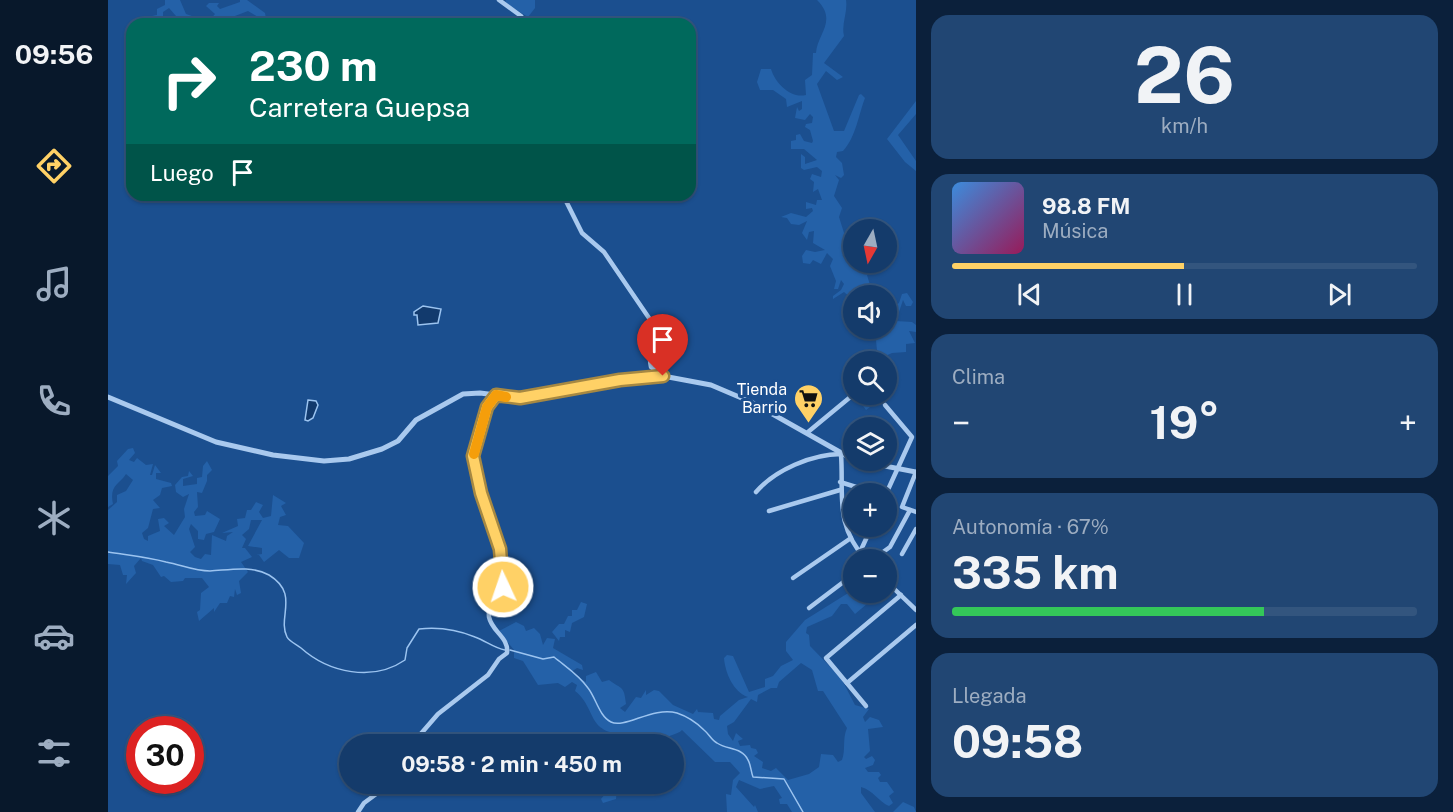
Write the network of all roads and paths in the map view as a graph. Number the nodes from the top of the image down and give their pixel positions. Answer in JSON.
{"nodes":[{"id":1,"x":499,"y":0,"type":"edge"},
{"id":2,"x":522,"y":18,"type":"edge"},
{"id":3,"x":566,"y":201,"type":"edge"},
{"id":4,"x":663,"y":376,"type":"junction"},
{"id":5,"x":496,"y":395,"type":"junction"},
{"id":6,"x":108,"y":397,"type":"edge"},
{"id":7,"x":843,"y":403,"type":"edge"},
{"id":8,"x":885,"y":405,"type":"dead end"},
{"id":9,"x":808,"y":432,"type":"junction"},
{"id":10,"x":841,"y":454,"type":"junction"},
{"id":11,"x":898,"y":469,"type":"junction"},
{"id":12,"x":916,"y":472,"type":"edge"},
{"id":13,"x":840,"y":482,"type":"junction"},
{"id":14,"x":843,"y":483,"type":"edge"},
{"id":15,"x":891,"y":483,"type":"edge"},
{"id":16,"x":840,"y":490,"type":"junction"},
{"id":17,"x":756,"y":492,"type":"dead end"},
{"id":18,"x":768,"y":511,"type":"dead end"},
{"id":19,"x":913,"y":511,"type":"edge"},
{"id":20,"x":916,"y":529,"type":"edge"},
{"id":21,"x":850,"y":538,"type":"junction"},
{"id":22,"x":858,"y":549,"type":"edge"},
{"id":23,"x":887,"y":549,"type":"edge"},
{"id":24,"x":902,"y":554,"type":"dead end"},
{"id":25,"x":793,"y":578,"type":"dead end"},
{"id":26,"x":843,"y":582,"type":"edge"},
{"id":27,"x":897,"y":592,"type":"edge"},
{"id":28,"x":900,"y":595,"type":"junction"},
{"id":29,"x":809,"y":608,"type":"dead end"},
{"id":30,"x":916,"y":610,"type":"edge"},
{"id":31,"x":916,"y":625,"type":"edge"},
{"id":32,"x":847,"y":683,"type":"junction"},
{"id":33,"x":866,"y":706,"type":"dead end"},
{"id":34,"x":421,"y":734,"type":"edge"},
{"id":35,"x":376,"y":794,"type":"edge"},
{"id":36,"x":358,"y":812,"type":"edge"}],
"edges":[{"from":1,"to":2,"type":"street"},
{"from":3,"to":4,"type":"street"},
{"from":4,"to":5,"type":"street"},
{"from":4,"to":9,"type":"street"},
{"from":5,"to":6,"type":"street"},
{"from":5,"to":34,"type":"street"},
{"from":7,"to":9,"type":"street"},
{"from":8,"to":11,"type":"street"},
{"from":9,"to":10,"type":"street"},
{"from":10,"to":13,"type":"street"},
{"from":10,"to":17,"type":"street"},
{"from":11,"to":12,"type":"street"},
{"from":11,"to":15,"type":"street"},
{"from":12,"to":19,"type":"street"},
{"from":13,"to":14,"type":"street"},
{"from":13,"to":16,"type":"street"},
{"from":16,"to":18,"type":"street"},
{"from":16,"to":21,"type":"street"},
{"from":19,"to":23,"type":"street"},
{"from":20,"to":24,"type":"street"},
{"from":21,"to":22,"type":"street"},
{"from":21,"to":25,"type":"street"},
{"from":26,"to":29,"type":"street"},
{"from":27,"to":28,"type":"street"},
{"from":28,"to":30,"type":"street"},
{"from":28,"to":32,"type":"street"},
{"from":31,"to":32,"type":"street"},
{"from":32,"to":33,"type":"street"},
{"from":35,"to":36,"type":"street"}]}
